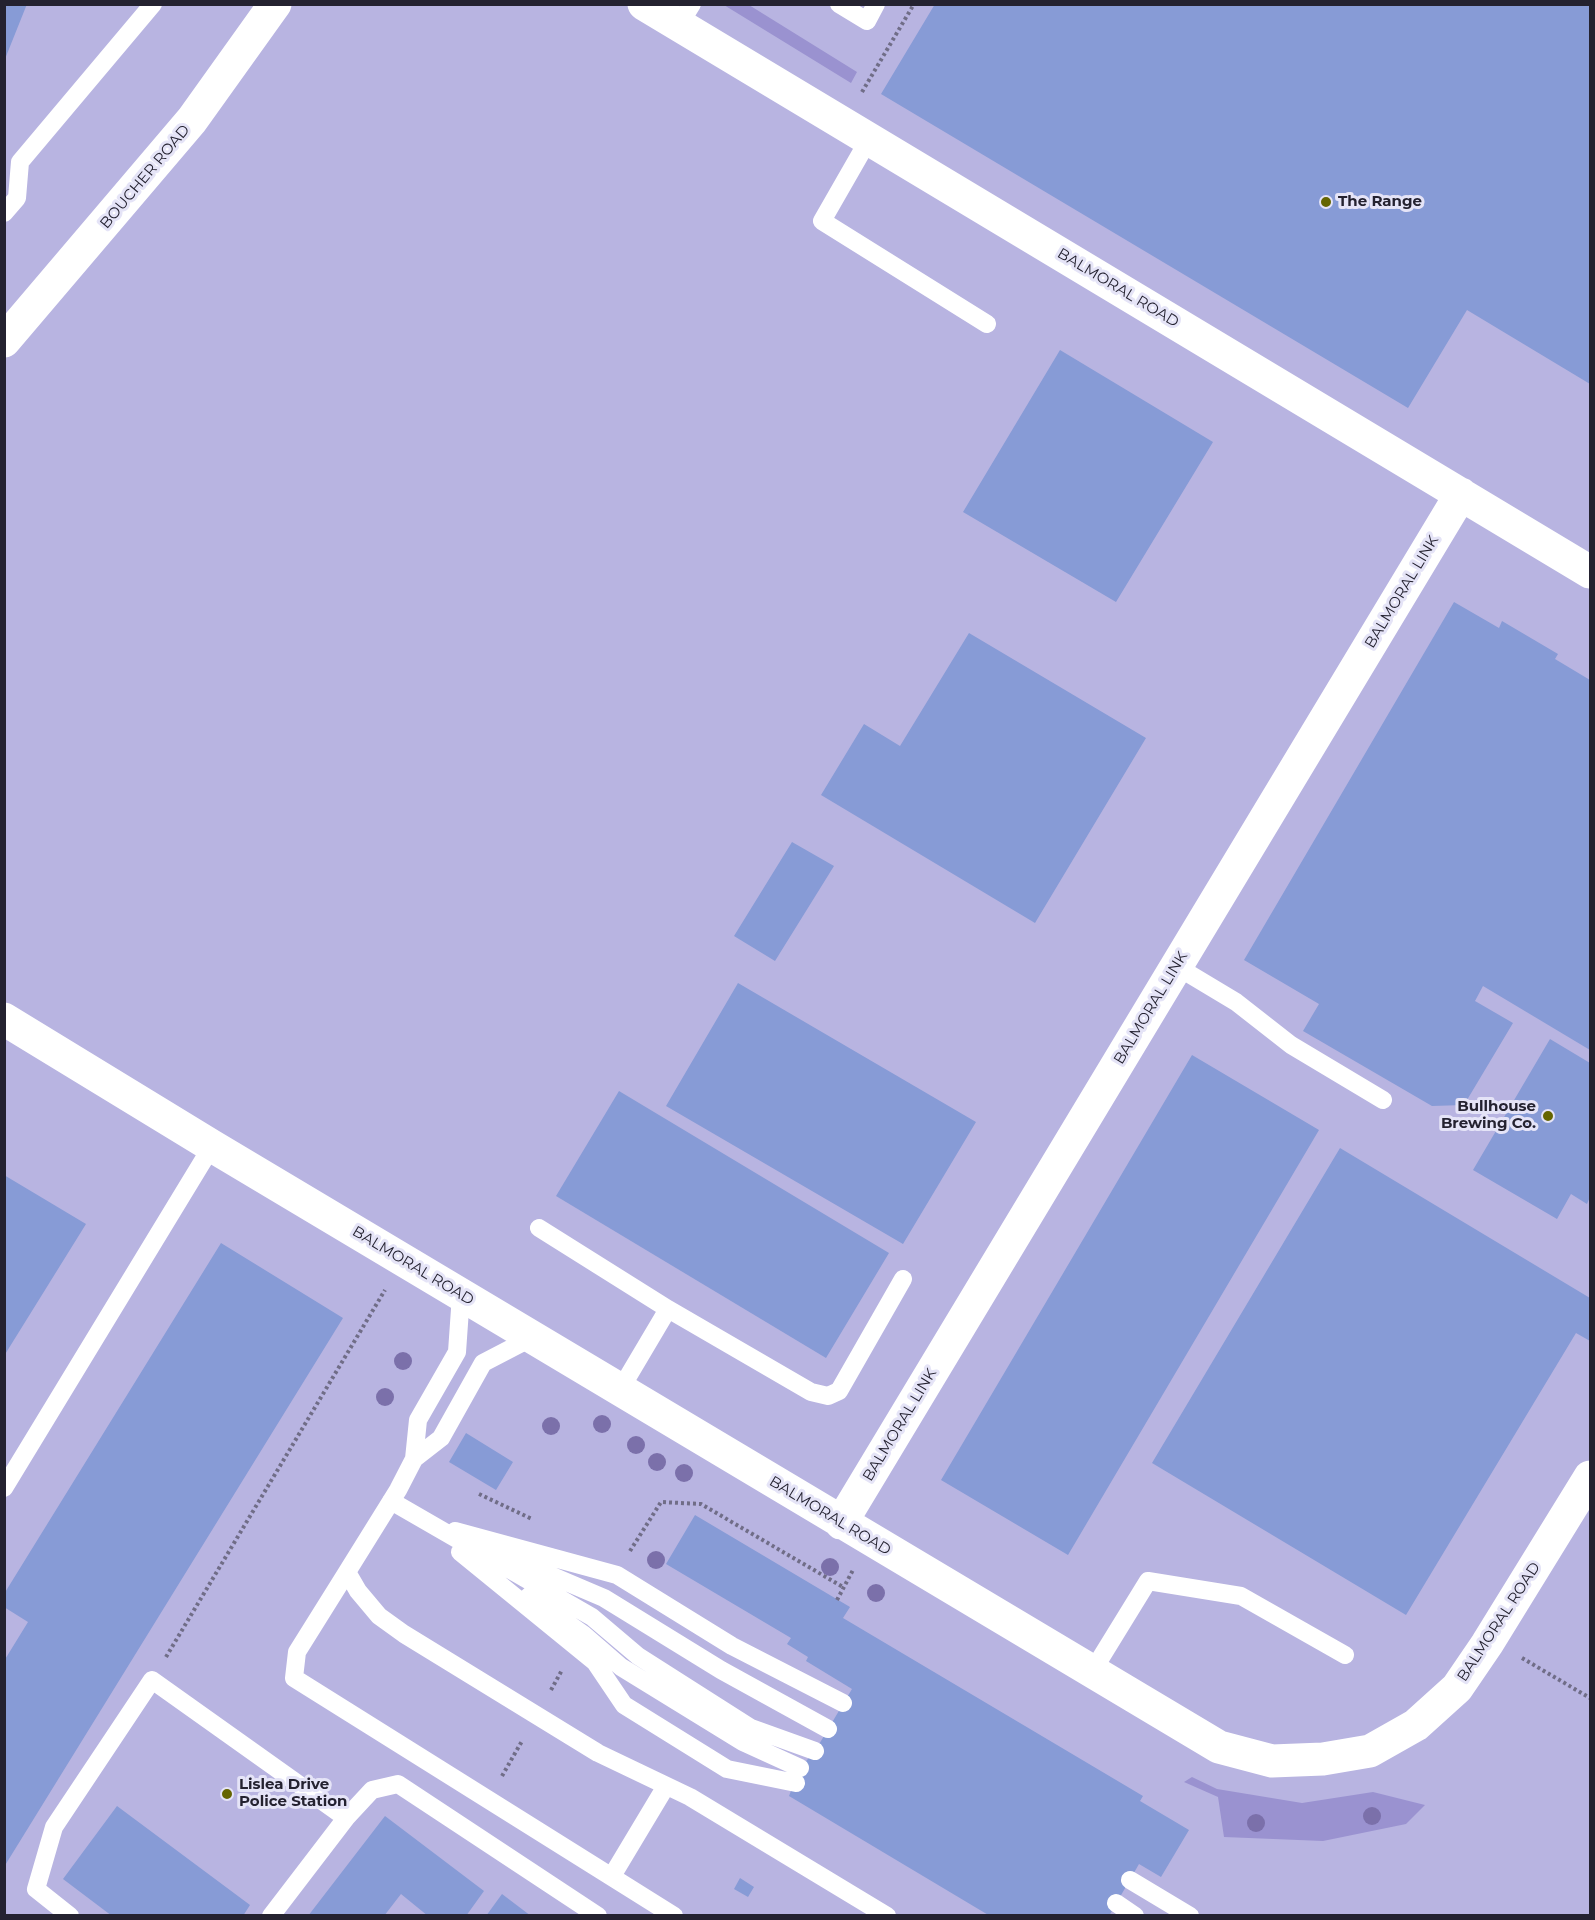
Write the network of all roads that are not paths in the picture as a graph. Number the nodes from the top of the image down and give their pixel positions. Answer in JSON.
{"nodes":[{"id":1,"x":153,"y":4,"type":"edge"},
{"id":2,"x":275,"y":4,"type":"edge"},
{"id":3,"x":839,"y":4,"type":"edge"},
{"id":4,"x":876,"y":4,"type":"edge"},
{"id":5,"x":649,"y":6,"type":"edge"},
{"id":6,"x":685,"y":15,"type":"edge"},
{"id":7,"x":856,"y":131,"type":"junction"},
{"id":8,"x":4,"y":213,"type":"edge"},
{"id":9,"x":987,"y":324,"type":"dead end"},
{"id":10,"x":4,"y":341,"type":"edge"},
{"id":11,"x":1461,"y":494,"type":"junction"},
{"id":12,"x":1590,"y":572,"type":"edge"},
{"id":13,"x":1176,"y":966,"type":"junction"},
{"id":14,"x":4,"y":1018,"type":"edge"},
{"id":15,"x":1383,"y":1100,"type":"dead end"},
{"id":16,"x":213,"y":1146,"type":"junction"},
{"id":17,"x":539,"y":1228,"type":"dead end"},
{"id":18,"x":903,"y":1279,"type":"dead end"},
{"id":19,"x":461,"y":1295,"type":"junction"},
{"id":20,"x":668,"y":1309,"type":"junction"},
{"id":21,"x":533,"y":1337,"type":"junction"},
{"id":22,"x":620,"y":1390,"type":"junction"},
{"id":23,"x":414,"y":1460,"type":"junction"},
{"id":24,"x":1590,"y":1477,"type":"edge"},
{"id":25,"x":4,"y":1488,"type":"edge"},
{"id":26,"x":391,"y":1501,"type":"junction"},
{"id":27,"x":427,"y":1523,"type":"junction"},
{"id":28,"x":841,"y":1523,"type":"junction"},
{"id":29,"x":347,"y":1572,"type":"junction"},
{"id":30,"x":1345,"y":1655,"type":"dead end"},
{"id":31,"x":1092,"y":1672,"type":"junction"},
{"id":32,"x":843,"y":1703,"type":"dead end"},
{"id":33,"x":828,"y":1729,"type":"dead end"},
{"id":34,"x":815,"y":1751,"type":"dead end"},
{"id":35,"x":666,"y":1786,"type":"junction"},
{"id":36,"x":346,"y":1818,"type":"junction"},
{"id":37,"x":612,"y":1876,"type":"junction"},
{"id":38,"x":1130,"y":1880,"type":"dead end"},
{"id":39,"x":1116,"y":1903,"type":"dead end"},
{"id":40,"x":70,"y":1916,"type":"edge"},
{"id":41,"x":271,"y":1916,"type":"edge"},
{"id":42,"x":598,"y":1916,"type":"edge"},
{"id":43,"x":674,"y":1916,"type":"edge"},
{"id":44,"x":887,"y":1916,"type":"edge"},
{"id":45,"x":1135,"y":1916,"type":"edge"},
{"id":46,"x":1190,"y":1916,"type":"edge"}],
"edges":[{"from":1,"to":8,"type":"lane"},
{"from":2,"to":10,"type":"street","name":"BOUCHER ROAD"},
{"from":3,"to":4,"type":"lane"},
{"from":5,"to":6,"type":"street","name":"BALMORAL ROAD"},
{"from":6,"to":7,"type":"street","name":"BALMORAL ROAD"},
{"from":7,"to":9,"type":"lane"},
{"from":7,"to":11,"type":"street","name":"BALMORAL ROAD"},
{"from":11,"to":12,"type":"street","name":"BALMORAL ROAD"},
{"from":11,"to":13,"type":"street","name":"BALMORAL LINK"},
{"from":13,"to":15,"type":"lane"},
{"from":13,"to":28,"type":"street","name":"BALMORAL LINK"},
{"from":14,"to":16,"type":"street","name":"BALMORAL ROAD"},
{"from":16,"to":19,"type":"street","name":"BALMORAL ROAD"},
{"from":16,"to":25,"type":"lane"},
{"from":17,"to":20,"type":"lane"},
{"from":18,"to":20,"type":"lane"},
{"from":19,"to":21,"type":"street","name":"BALMORAL ROAD"},
{"from":19,"to":23,"type":"lane"},
{"from":20,"to":22,"type":"lane"},
{"from":21,"to":22,"type":"street","name":"BALMORAL ROAD"},
{"from":21,"to":23,"type":"lane"},
{"from":22,"to":28,"type":"street","name":"BALMORAL ROAD"},
{"from":23,"to":26,"type":"lane"},
{"from":24,"to":31,"type":"street","name":"BALMORAL ROAD"},
{"from":26,"to":27,"type":"lane"},
{"from":26,"to":29,"type":"lane"},
{"from":27,"to":27,"type":"lane"},
{"from":27,"to":32,"type":"lane"},
{"from":27,"to":33,"type":"lane"},
{"from":27,"to":34,"type":"lane"},
{"from":28,"to":31,"type":"street","name":"BALMORAL ROAD"},
{"from":29,"to":35,"type":"lane"},
{"from":29,"to":37,"type":"lane"},
{"from":30,"to":31,"type":"lane"},
{"from":35,"to":37,"type":"lane"},
{"from":35,"to":44,"type":"lane"},
{"from":36,"to":40,"type":"lane"},
{"from":36,"to":41,"type":"lane"},
{"from":36,"to":42,"type":"lane"},
{"from":37,"to":43,"type":"lane"},
{"from":38,"to":46,"type":"lane"},
{"from":39,"to":45,"type":"lane"}]}
